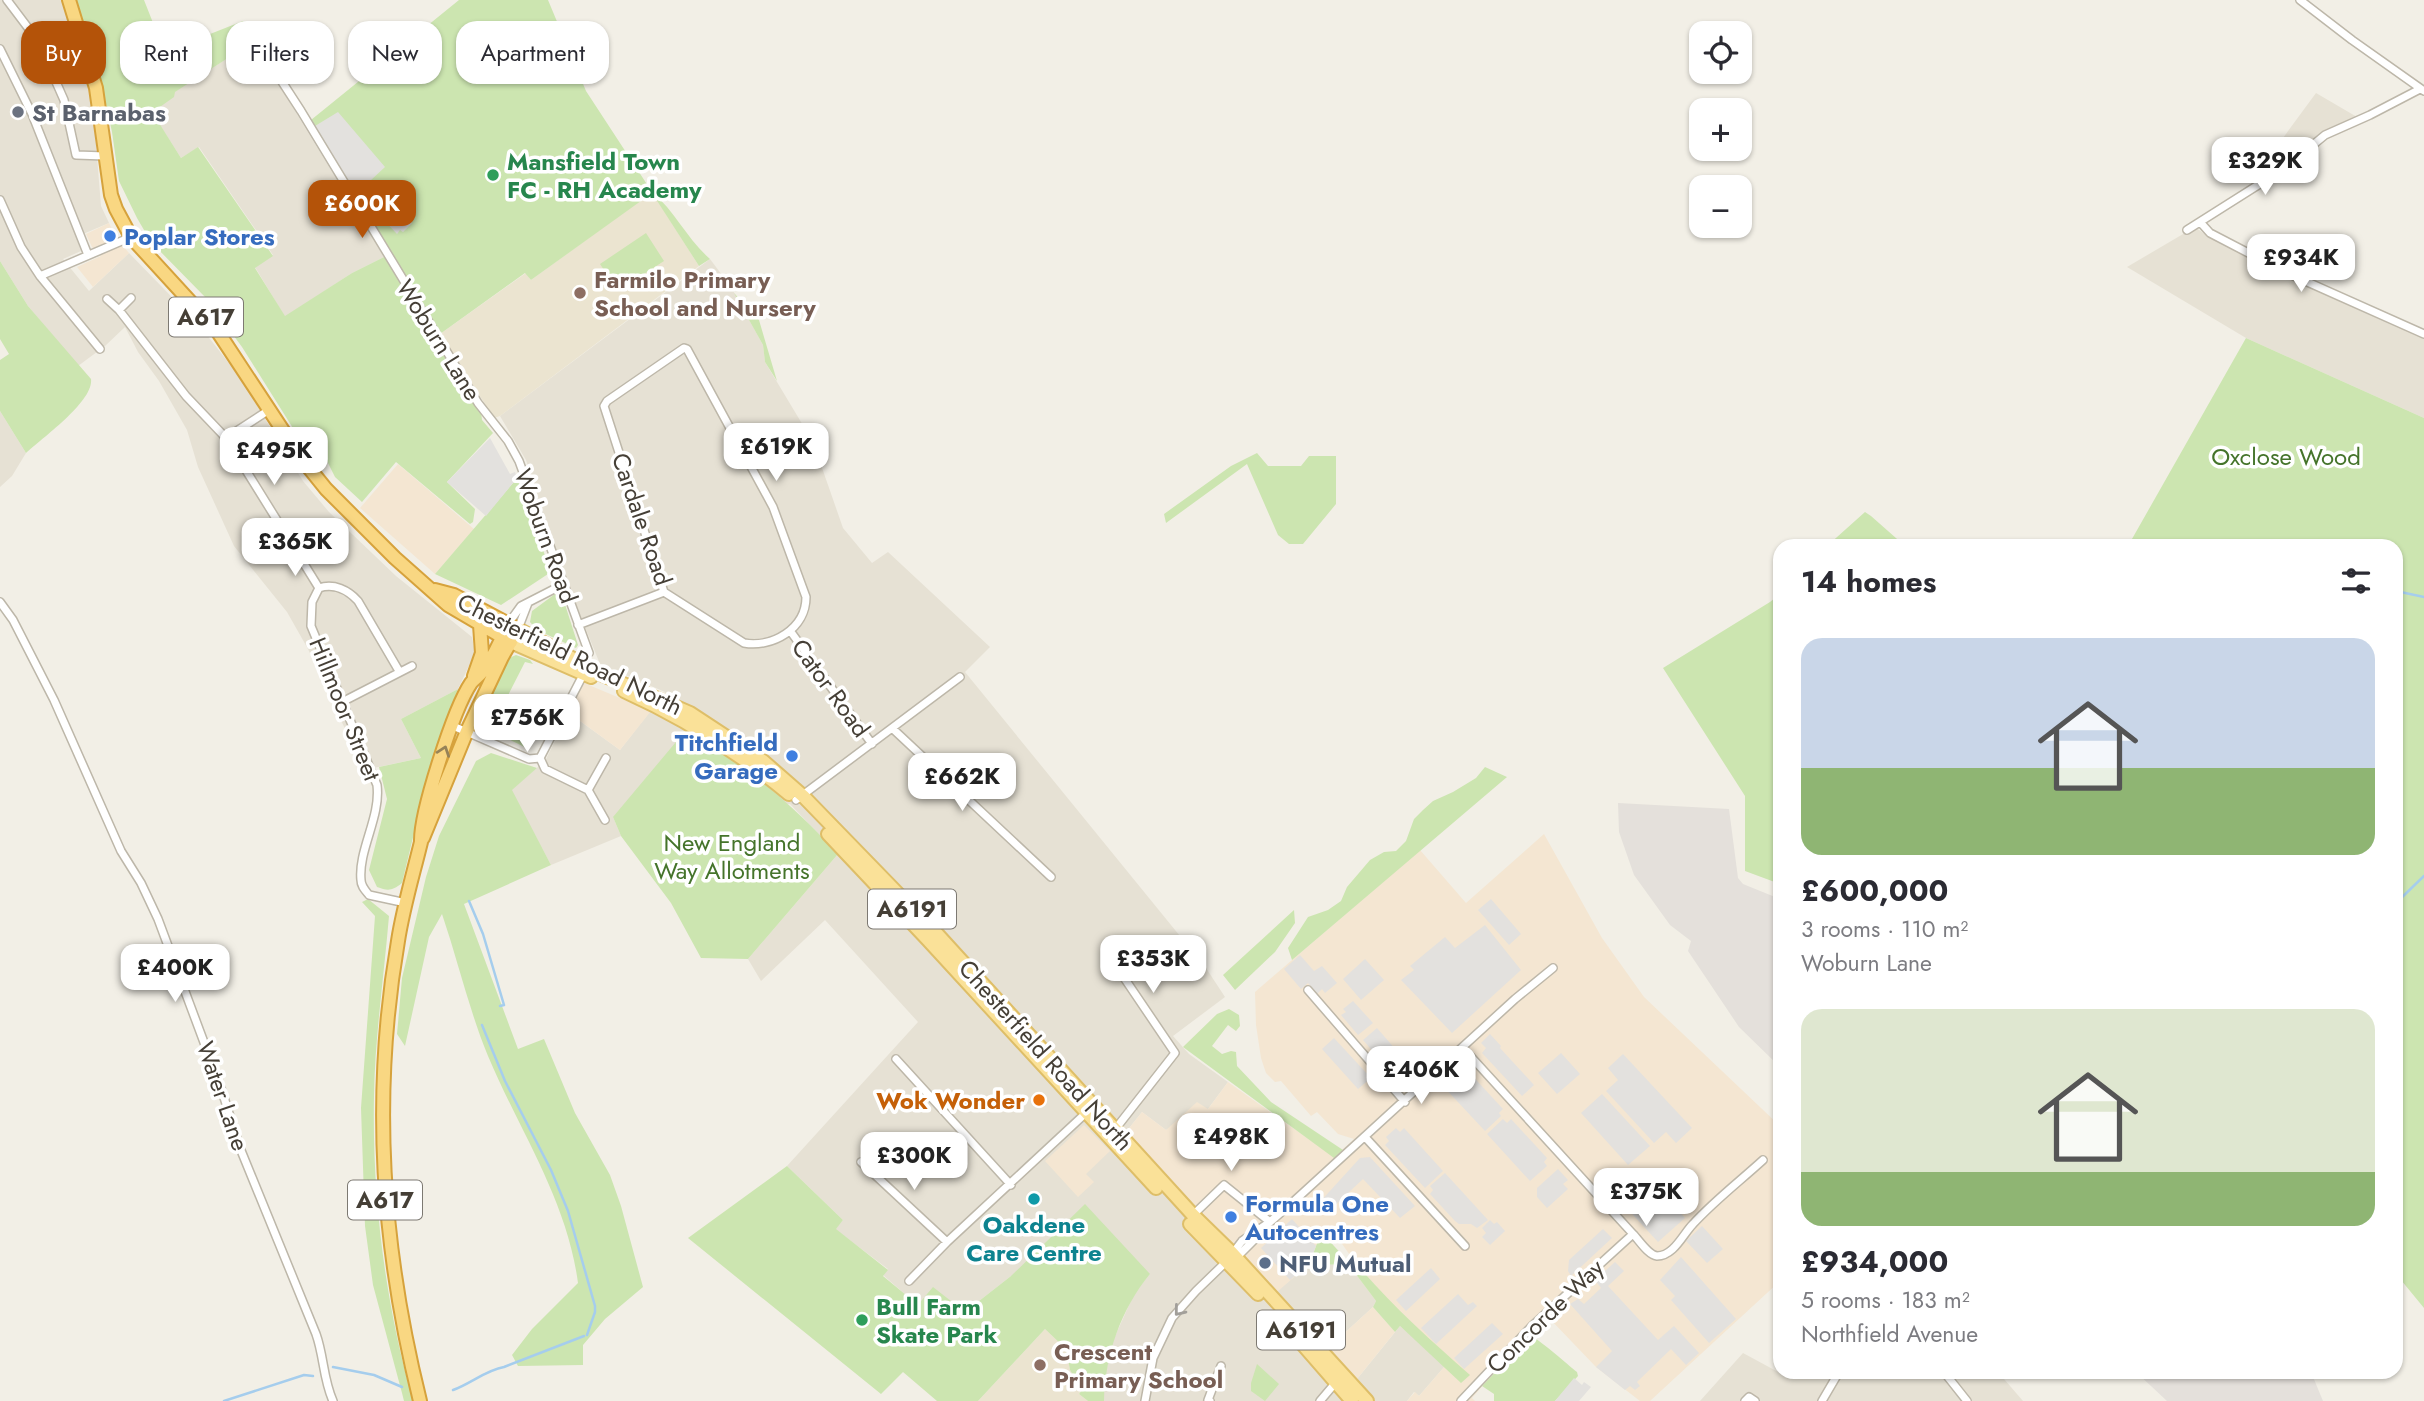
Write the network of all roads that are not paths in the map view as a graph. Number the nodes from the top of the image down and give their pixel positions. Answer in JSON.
{"nodes":[{"id":1,"x":7,"y":0,"type":"edge"},
{"id":2,"x":68,"y":0,"type":"edge"},
{"id":3,"x":2300,"y":0,"type":"edge"},
{"id":4,"x":0,"y":49,"type":"edge"},
{"id":5,"x":284,"y":84,"type":"edge"},
{"id":6,"x":2422,"y":90,"type":"edge"},
{"id":7,"x":105,"y":156,"type":"junction"},
{"id":8,"x":0,"y":200,"type":"edge"},
{"id":9,"x":2201,"y":223,"type":"junction"},
{"id":10,"x":2187,"y":230,"type":"dead end"},
{"id":11,"x":131,"y":237,"type":"junction"},
{"id":12,"x":88,"y":255,"type":"junction"},
{"id":13,"x":40,"y":276,"type":"junction"},
{"id":14,"x":131,"y":298,"type":"dead end"},
{"id":15,"x":107,"y":299,"type":"dead end"},
{"id":16,"x":119,"y":310,"type":"junction"},
{"id":17,"x":2424,"y":334,"type":"edge"},
{"id":18,"x":100,"y":349,"type":"dead end"},
{"id":19,"x":269,"y":410,"type":"junction"},
{"id":20,"x":493,"y":424,"type":"joint"},
{"id":21,"x":226,"y":438,"type":"junction"},
{"id":22,"x":564,"y":583,"type":"junction"},
{"id":23,"x":319,"y":588,"type":"junction"},
{"id":24,"x":432,"y":589,"type":"junction"},
{"id":25,"x":664,"y":592,"type":"junction"},
{"id":26,"x":1,"y":607,"type":"edge"},
{"id":27,"x":480,"y":625,"type":"junction"},
{"id":28,"x":579,"y":625,"type":"junction"},
{"id":29,"x":513,"y":627,"type":"junction"},
{"id":30,"x":791,"y":632,"type":"junction"},
{"id":31,"x":507,"y":640,"type":"junction"},
{"id":32,"x":587,"y":664,"type":"junction"},
{"id":33,"x":412,"y":666,"type":"dead end"},
{"id":34,"x":399,"y":671,"type":"junction"},
{"id":35,"x":960,"y":677,"type":"dead end"},
{"id":36,"x":472,"y":682,"type":"junction"},
{"id":37,"x":344,"y":701,"type":"junction"},
{"id":38,"x":453,"y":726,"type":"junction"},
{"id":39,"x":893,"y":729,"type":"junction"},
{"id":40,"x":467,"y":731,"type":"junction"},
{"id":41,"x":872,"y":744,"type":"junction"},
{"id":42,"x":540,"y":758,"type":"junction"},
{"id":43,"x":606,"y":758,"type":"dead end"},
{"id":44,"x":588,"y":790,"type":"junction"},
{"id":45,"x":799,"y":798,"type":"junction"},
{"id":46,"x":605,"y":820,"type":"dead end"},
{"id":47,"x":421,"y":842,"type":"junction"},
{"id":48,"x":1051,"y":877,"type":"dead end"},
{"id":49,"x":406,"y":903,"type":"junction"},
{"id":50,"x":1108,"y":954,"type":"dead end"},
{"id":51,"x":1553,"y":968,"type":"dead end"},
{"id":52,"x":1308,"y":990,"type":"dead end"},
{"id":53,"x":1463,"y":1048,"type":"junction"},
{"id":54,"x":895,"y":1059,"type":"dead end"},
{"id":55,"x":1405,"y":1102,"type":"junction"},
{"id":56,"x":1089,"y":1110,"type":"junction"},
{"id":57,"x":1112,"y":1134,"type":"junction"},
{"id":58,"x":1365,"y":1137,"type":"junction"},
{"id":59,"x":1763,"y":1160,"type":"dead end"},
{"id":60,"x":861,"y":1162,"type":"dead end"},
{"id":61,"x":1011,"y":1185,"type":"junction"},
{"id":62,"x":1193,"y":1215,"type":"junction"},
{"id":63,"x":1270,"y":1222,"type":"junction"},
{"id":64,"x":1633,"y":1234,"type":"junction"},
{"id":65,"x":947,"y":1242,"type":"junction"},
{"id":66,"x":1465,"y":1246,"type":"dead end"},
{"id":67,"x":1232,"y":1258,"type":"junction"},
{"id":68,"x":909,"y":1281,"type":"dead end"},
{"id":69,"x":1222,"y":1366,"type":"dead end"},
{"id":70,"x":1339,"y":1379,"type":"junction"},
{"id":71,"x":1835,"y":1379,"type":"edge"},
{"id":72,"x":1950,"y":1379,"type":"edge"},
{"id":73,"x":333,"y":1401,"type":"edge"},
{"id":74,"x":420,"y":1401,"type":"edge"},
{"id":75,"x":1145,"y":1401,"type":"edge"},
{"id":76,"x":1210,"y":1401,"type":"edge"},
{"id":77,"x":1320,"y":1401,"type":"edge"},
{"id":78,"x":1352,"y":1401,"type":"edge"},
{"id":79,"x":1367,"y":1401,"type":"edge"},
{"id":80,"x":1461,"y":1401,"type":"edge"},
{"id":81,"x":1745,"y":1401,"type":"edge"},
{"id":82,"x":1755,"y":1401,"type":"edge"},
{"id":83,"x":1822,"y":1401,"type":"edge"},
{"id":84,"x":1967,"y":1401,"type":"edge"}],
"edges":[{"from":1,"to":7,"type":"street"},
{"from":2,"to":7,"type":"highway","number":"A617"},
{"from":3,"to":6,"type":"street"},
{"from":4,"to":12,"type":"street"},
{"from":5,"to":20,"type":"street","name":"Woburn Lane"},
{"from":6,"to":9,"type":"street"},
{"from":7,"to":11,"type":"highway","number":"A617"},
{"from":8,"to":13,"type":"street"},
{"from":9,"to":10,"type":"street"},
{"from":9,"to":17,"type":"street"},
{"from":11,"to":12,"type":"street"},
{"from":11,"to":19,"type":"highway","number":"A617"},
{"from":12,"to":13,"type":"street"},
{"from":13,"to":18,"type":"street"},
{"from":14,"to":16,"type":"street"},
{"from":15,"to":16,"type":"street"},
{"from":16,"to":21,"type":"street"},
{"from":19,"to":21,"type":"street"},
{"from":19,"to":24,"type":"highway","number":"A617"},
{"from":20,"to":22,"type":"street","name":"Woburn Road"},
{"from":21,"to":23,"type":"street"},
{"from":22,"to":28,"type":"street","name":"Woburn Road"},
{"from":22,"to":29,"type":"street"},
{"from":23,"to":34,"type":"street"},
{"from":23,"to":37,"type":"street","name":"Hillmoor Street"},
{"from":24,"to":27,"type":"highway","name":"Chesterfield Road North","number":"A617"},
{"from":24,"to":29,"type":"highway","name":"Chesterfield Road North","number":"A617"},
{"from":25,"to":28,"type":"street"},
{"from":25,"to":30,"type":"street","name":"Cardale Road"},
{"from":25,"to":30,"type":"street","name":"Cardale Road"},
{"from":26,"to":73,"type":"street","name":"Water Lane"},
{"from":27,"to":31,"type":"highway","name":"Chesterfield Road North","number":"A617"},
{"from":27,"to":36,"type":"highway","number":"A617"},
{"from":28,"to":32,"type":"street","name":"Woburn Road"},
{"from":29,"to":31,"type":"highway","number":"A617"},
{"from":29,"to":32,"type":"main road","name":"Chesterfield Road North","number":"A6191"},
{"from":30,"to":41,"type":"street","name":"Cator Road"},
{"from":31,"to":32,"type":"main road","name":"Chesterfield Road North","number":"A6191"},
{"from":31,"to":36,"type":"highway","number":"A617"},
{"from":31,"to":40,"type":"highway","number":"A617"},
{"from":32,"to":42,"type":"street"},
{"from":32,"to":45,"type":"main road","name":"Chesterfield Road North","number":"A6191"},
{"from":33,"to":34,"type":"street"},
{"from":34,"to":37,"type":"street"},
{"from":35,"to":39,"type":"street"},
{"from":36,"to":38,"type":"highway","number":"A617"},
{"from":37,"to":49,"type":"street","name":"Hillmoor Street"},
{"from":38,"to":40,"type":"street"},
{"from":47,"to":38,"type":"highway","number":"A617","one_way":true},
{"from":39,"to":41,"type":"street"},
{"from":39,"to":48,"type":"street"},
{"from":40,"to":42,"type":"street"},
{"from":40,"to":47,"type":"highway","number":"A617"},
{"from":41,"to":45,"type":"street"},
{"from":42,"to":44,"type":"street"},
{"from":43,"to":44,"type":"street"},
{"from":44,"to":46,"type":"street"},
{"from":45,"to":56,"type":"main road","name":"Chesterfield Road North","number":"A6191"},
{"from":47,"to":49,"type":"highway","number":"A617"},
{"from":49,"to":74,"type":"highway","number":"A617"},
{"from":50,"to":57,"type":"street"},
{"from":51,"to":53,"type":"street"},
{"from":52,"to":55,"type":"street"},
{"from":53,"to":55,"type":"street"},
{"from":53,"to":64,"type":"street"},
{"from":54,"to":61,"type":"street"},
{"from":55,"to":58,"type":"street"},
{"from":56,"to":57,"type":"main road","name":"Chesterfield Road North","number":"A6191"},
{"from":56,"to":61,"type":"street"},
{"from":57,"to":62,"type":"main road","name":"Chesterfield Road North","number":"A6191"},
{"from":57,"to":67,"type":"main road","name":"Chesterfield Road North","number":"A6191"},
{"from":58,"to":63,"type":"street"},
{"from":58,"to":66,"type":"street"},
{"from":59,"to":64,"type":"street"},
{"from":60,"to":65,"type":"street"},
{"from":61,"to":65,"type":"street"},
{"from":62,"to":63,"type":"street"},
{"from":62,"to":67,"type":"main road","name":"Chesterfield Road North","number":"A6191"},
{"from":63,"to":67,"type":"street"},
{"from":64,"to":80,"type":"street","name":"Concorde Way"},
{"from":65,"to":68,"type":"street"},
{"from":67,"to":70,"type":"main road","name":"Chesterfield Road North","number":"A6191"},
{"from":67,"to":75,"type":"street","one_way":true},
{"from":69,"to":76,"type":"street"},
{"from":70,"to":77,"type":"street"},
{"from":70,"to":78,"type":"main road","name":"Chesterfield Road North","number":"A6191"},
{"from":70,"to":79,"type":"main road","name":"Chesterfield Road North","number":"A6191"},
{"from":71,"to":83,"type":"street"},
{"from":72,"to":84,"type":"street"},
{"from":81,"to":82,"type":"street"}]}
